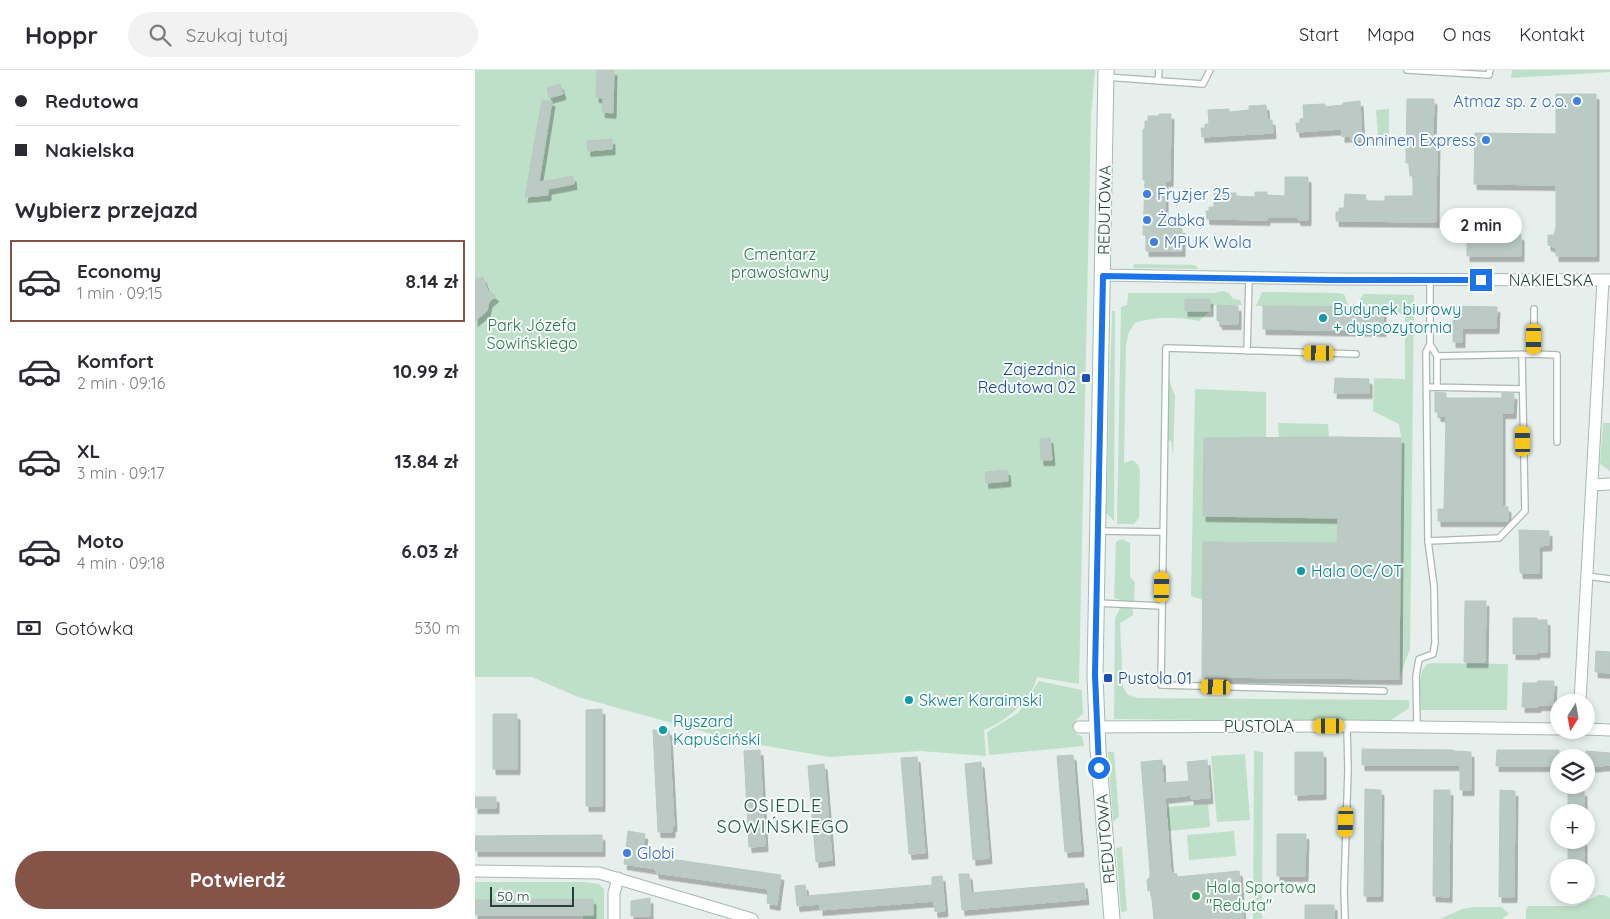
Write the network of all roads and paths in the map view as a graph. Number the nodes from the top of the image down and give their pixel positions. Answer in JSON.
{"nodes":[{"id":1,"x":1159,"y":70,"type":"edge"},
{"id":2,"x":1210,"y":70,"type":"edge"},
{"id":3,"x":1407,"y":70,"type":"edge"},
{"id":4,"x":1490,"y":70,"type":"edge"},
{"id":5,"x":1106,"y":74,"type":"edge"},
{"id":6,"x":1158,"y":81,"type":"junction"},
{"id":7,"x":1103,"y":276,"type":"junction"},
{"id":8,"x":1249,"y":278,"type":"junction"},
{"id":9,"x":1429,"y":280,"type":"junction"},
{"id":10,"x":1607,"y":280,"type":"edge"},
{"id":11,"x":1534,"y":309,"type":"dead end"},
{"id":12,"x":1431,"y":344,"type":"junction"},
{"id":13,"x":1247,"y":351,"type":"junction"},
{"id":14,"x":1356,"y":354,"type":"dead end"},
{"id":15,"x":1534,"y":354,"type":"junction"},
{"id":16,"x":1522,"y":355,"type":"junction"},
{"id":17,"x":1437,"y":356,"type":"junction"},
{"id":18,"x":1427,"y":387,"type":"junction"},
{"id":19,"x":1437,"y":387,"type":"junction"},
{"id":20,"x":1523,"y":389,"type":"junction"},
{"id":21,"x":1557,"y":442,"type":"dead end"},
{"id":22,"x":1610,"y":484,"type":"edge"},
{"id":23,"x":1592,"y":486,"type":"junction"},
{"id":24,"x":1097,"y":531,"type":"junction"},
{"id":25,"x":1163,"y":532,"type":"junction"},
{"id":26,"x":1428,"y":541,"type":"junction"},
{"id":27,"x":1587,"y":576,"type":"junction"},
{"id":28,"x":1610,"y":579,"type":"edge"},
{"id":29,"x":1095,"y":603,"type":"junction"},
{"id":30,"x":1162,"y":606,"type":"junction"},
{"id":31,"x":1384,"y":691,"type":"dead end"},
{"id":32,"x":1580,"y":694,"type":"edge"},
{"id":33,"x":1347,"y":726,"type":"junction"},
{"id":34,"x":1079,"y":727,"type":"dead end"},
{"id":35,"x":1096,"y":727,"type":"junction"},
{"id":36,"x":1417,"y":727,"type":"junction"},
{"id":37,"x":1550,"y":729,"type":"edge"},
{"id":38,"x":1595,"y":730,"type":"edge"},
{"id":39,"x":1610,"y":730,"type":"edge"},
{"id":40,"x":475,"y":871,"type":"edge"},
{"id":41,"x":617,"y":878,"type":"junction"},
{"id":42,"x":724,"y":915,"type":"edge"},
{"id":43,"x":614,"y":919,"type":"edge"},
{"id":44,"x":751,"y":919,"type":"edge"},
{"id":45,"x":1112,"y":919,"type":"edge"},
{"id":46,"x":1345,"y":919,"type":"edge"}],
"edges":[{"from":1,"to":6,"type":"lane"},
{"from":2,"to":6,"type":"lane"},
{"from":3,"to":4,"type":"lane"},
{"from":5,"to":6,"type":"lane"},
{"from":5,"to":7,"type":"street","name":"REDUTOWA"},
{"from":7,"to":8,"type":"street","name":"NAKIELSKA"},
{"from":7,"to":24,"type":"street","name":"REDUTOWA"},
{"from":8,"to":9,"type":"street","name":"NAKIELSKA"},
{"from":8,"to":13,"type":"lane"},
{"from":9,"to":10,"type":"street","name":"NAKIELSKA"},
{"from":9,"to":12,"type":"lane"},
{"from":10,"to":23,"type":"street"},
{"from":11,"to":15,"type":"lane"},
{"from":12,"to":17,"type":"lane"},
{"from":12,"to":18,"type":"lane"},
{"from":13,"to":14,"type":"lane"},
{"from":13,"to":25,"type":"lane"},
{"from":15,"to":16,"type":"lane"},
{"from":15,"to":21,"type":"lane"},
{"from":16,"to":17,"type":"lane"},
{"from":16,"to":20,"type":"lane"},
{"from":17,"to":19,"type":"lane"},
{"from":18,"to":19,"type":"lane"},
{"from":18,"to":26,"type":"lane"},
{"from":19,"to":20,"type":"lane"},
{"from":20,"to":26,"type":"lane"},
{"from":22,"to":23,"type":"street"},
{"from":23,"to":27,"type":"street"},
{"from":24,"to":25,"type":"lane"},
{"from":24,"to":29,"type":"street","name":"REDUTOWA"},
{"from":25,"to":30,"type":"lane"},
{"from":26,"to":36,"type":"lane"},
{"from":27,"to":28,"type":"lane"},
{"from":27,"to":32,"type":"street"},
{"from":29,"to":30,"type":"lane"},
{"from":29,"to":35,"type":"street","name":"REDUTOWA"},
{"from":30,"to":31,"type":"lane"},
{"from":33,"to":35,"type":"street","name":"PUSTOLA"},
{"from":33,"to":36,"type":"street","name":"PUSTOLA"},
{"from":33,"to":46,"type":"lane"},
{"from":34,"to":35,"type":"street","name":"PUSTOLA"},
{"from":35,"to":45,"type":"street","name":"REDUTOWA"},
{"from":36,"to":37,"type":"street","name":"PUSTOLA"},
{"from":38,"to":39,"type":"street"},
{"from":40,"to":41,"type":"street"},
{"from":41,"to":42,"type":"street"},
{"from":41,"to":43,"type":"street"},
{"from":42,"to":44,"type":"street"}]}
